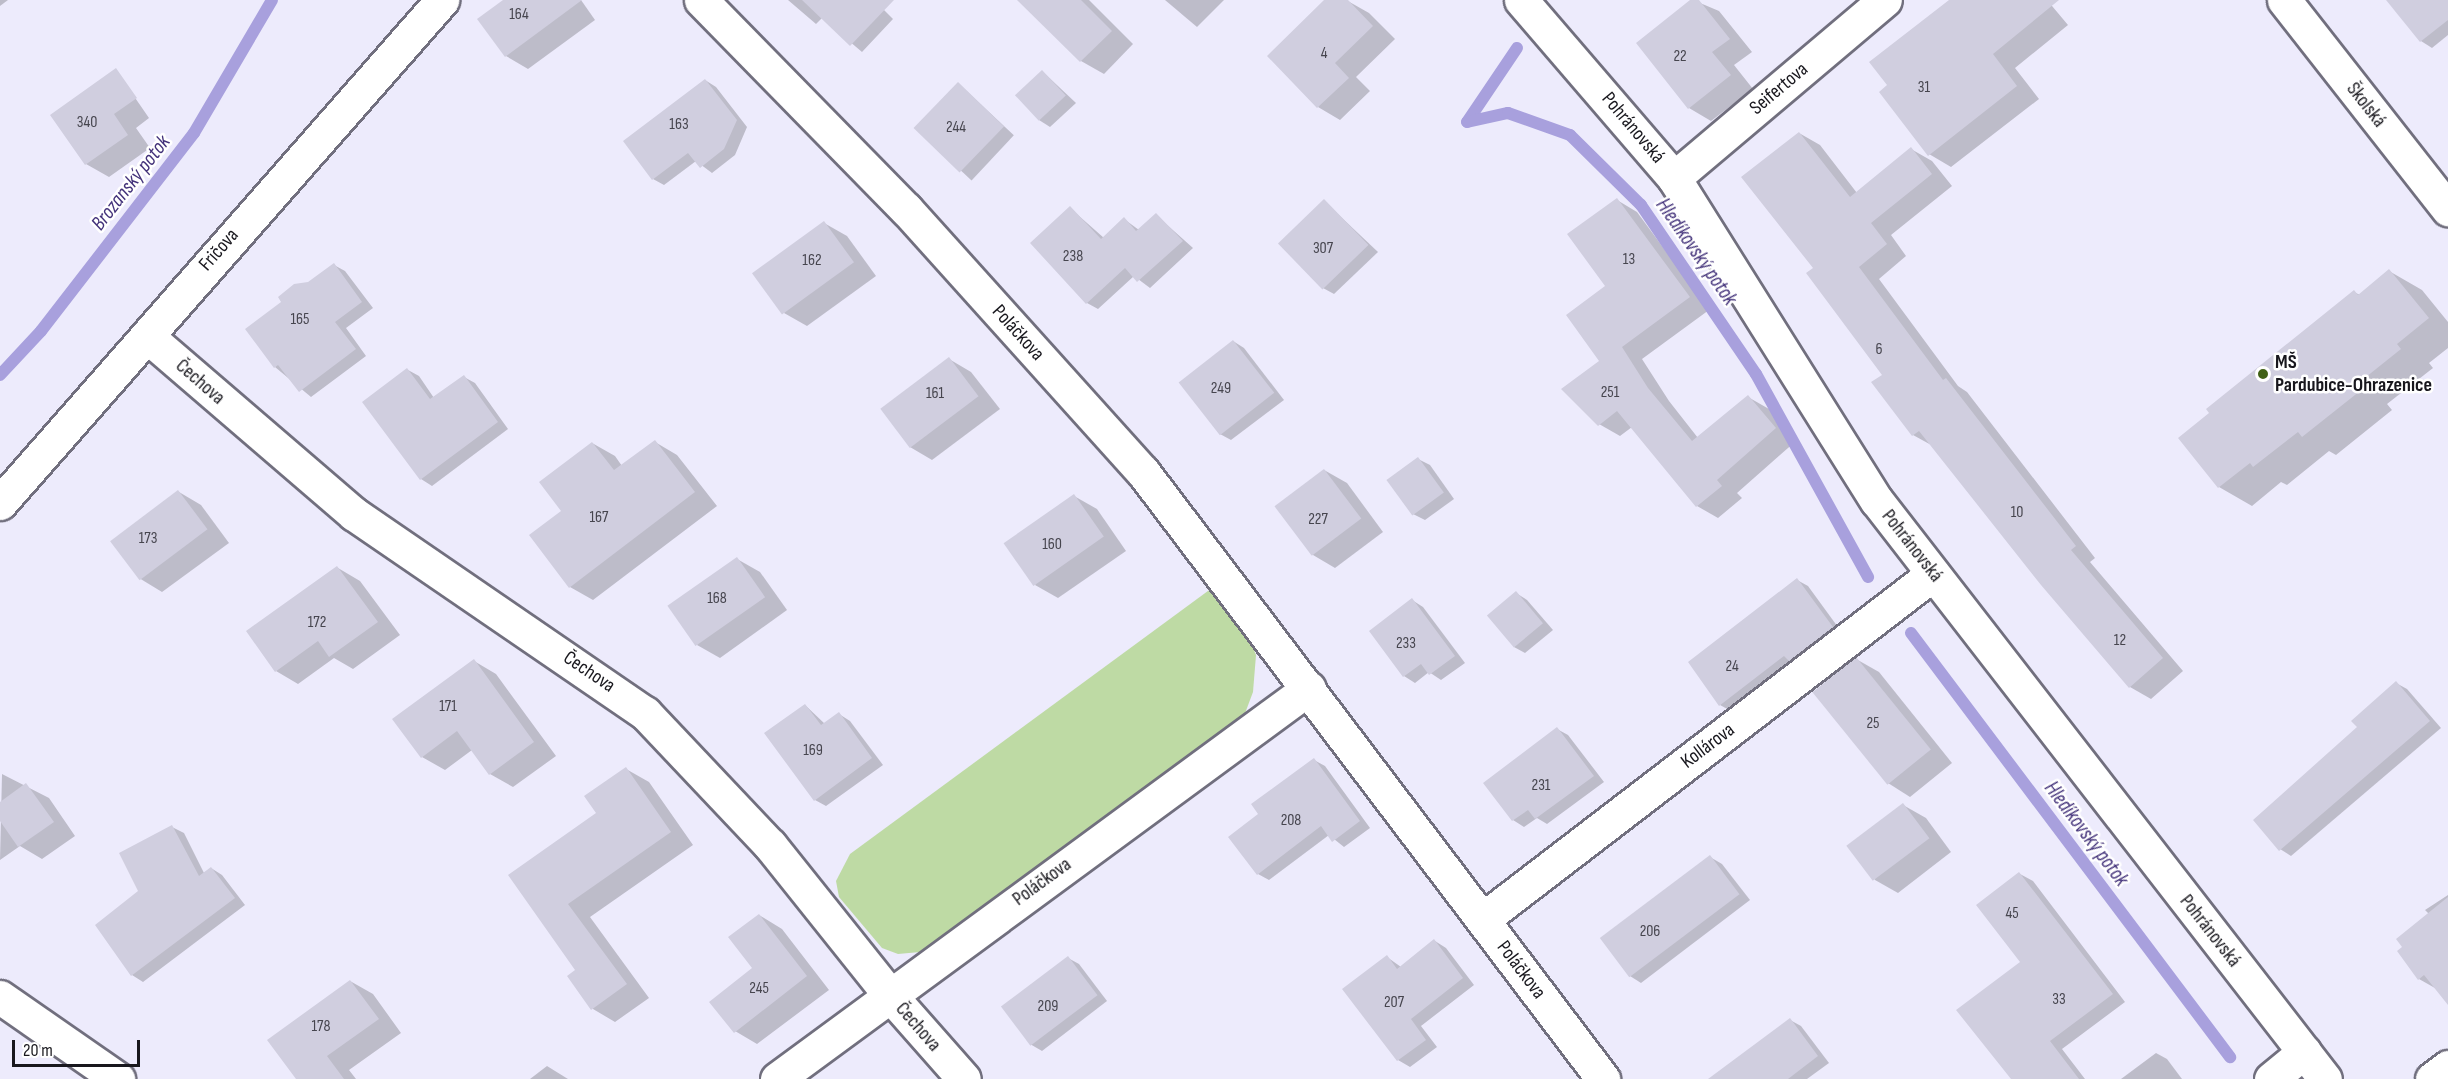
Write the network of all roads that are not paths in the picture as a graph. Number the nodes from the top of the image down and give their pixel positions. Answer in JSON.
{"nodes":[{"id":1,"x":442,"y":0,"type":"edge"},
{"id":2,"x":701,"y":0,"type":"edge"},
{"id":3,"x":1521,"y":0,"type":"edge"},
{"id":4,"x":1885,"y":0,"type":"edge"},
{"id":5,"x":2284,"y":0,"type":"edge"},
{"id":6,"x":1674,"y":178,"type":"junction"},
{"id":7,"x":2448,"y":210,"type":"edge"},
{"id":8,"x":147,"y":336,"type":"junction"},
{"id":9,"x":0,"y":503,"type":"edge"},
{"id":10,"x":1933,"y":573,"type":"junction"},
{"id":11,"x":1309,"y":688,"type":"junction"},
{"id":12,"x":1483,"y":919,"type":"junction"},
{"id":13,"x":889,"y":994,"type":"junction"},
{"id":14,"x":0,"y":997,"type":"edge"},
{"id":15,"x":2304,"y":1052,"type":"junction"},
{"id":16,"x":2448,"y":1067,"type":"edge"},
{"id":17,"x":118,"y":1079,"type":"edge"},
{"id":18,"x":777,"y":1079,"type":"edge"},
{"id":19,"x":964,"y":1079,"type":"edge"},
{"id":20,"x":1603,"y":1079,"type":"edge"},
{"id":21,"x":2271,"y":1079,"type":"edge"},
{"id":22,"x":2325,"y":1079,"type":"edge"},
{"id":23,"x":2432,"y":1079,"type":"edge"}],
"edges":[{"from":1,"to":8,"type":"street","name":"Fričova"},
{"from":2,"to":11,"type":"street","name":"Poláčkova"},
{"from":3,"to":6,"type":"street","name":"Pohránovská"},
{"from":4,"to":6,"type":"street","name":"Seifertova"},
{"from":5,"to":7,"type":"street","name":"Školská"},
{"from":6,"to":10,"type":"street","name":"Pohránovská"},
{"from":8,"to":9,"type":"street","name":"Fričova"},
{"from":8,"to":13,"type":"street","name":"Čechova"},
{"from":10,"to":12,"type":"street","name":"Kollárova"},
{"from":10,"to":15,"type":"street","name":"Pohránovská"},
{"from":11,"to":12,"type":"street","name":"Poláčkova"},
{"from":11,"to":13,"type":"street","name":"Poláčkova"},
{"from":12,"to":20,"type":"street","name":"Poláčkova"},
{"from":13,"to":18,"type":"street","name":"Poláčkova"},
{"from":13,"to":19,"type":"street","name":"Čechova"},
{"from":14,"to":17,"type":"street"},
{"from":15,"to":21,"type":"street"},
{"from":15,"to":22,"type":"street","name":"Pohránovská"},
{"from":16,"to":23,"type":"street"}]}
